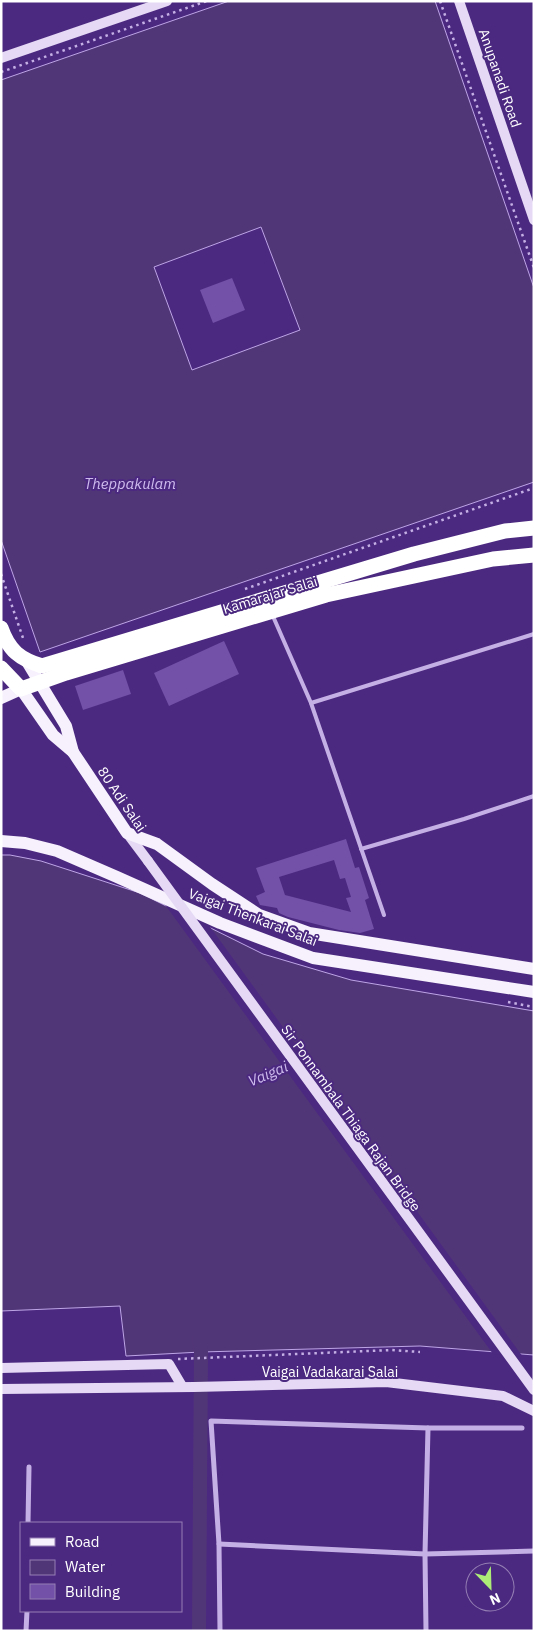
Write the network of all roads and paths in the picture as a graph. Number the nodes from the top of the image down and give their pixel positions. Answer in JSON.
{"nodes":[{"id":1,"x":167,"y":1,"type":"edge"},
{"id":2,"x":207,"y":1,"type":"edge"},
{"id":3,"x":440,"y":1,"type":"edge"},
{"id":4,"x":459,"y":1,"type":"edge"},
{"id":5,"x":138,"y":6,"type":"edge"},
{"id":6,"x":1,"y":58,"type":"edge"},
{"id":7,"x":1,"y":72,"type":"edge"},
{"id":8,"x":534,"y":220,"type":"edge"},
{"id":9,"x":534,"y":268,"type":"edge"},
{"id":10,"x":534,"y":488,"type":"edge"},
{"id":11,"x":534,"y":528,"type":"edge"},
{"id":12,"x":534,"y":556,"type":"edge"},
{"id":13,"x":1,"y":574,"type":"edge"},
{"id":14,"x":241,"y":590,"type":"dead end"},
{"id":15,"x":268,"y":604,"type":"junction"},
{"id":16,"x":1,"y":628,"type":"edge"},
{"id":17,"x":534,"y":634,"type":"edge"},
{"id":18,"x":25,"y":644,"type":"dead end"},
{"id":19,"x":26,"y":660,"type":"junction"},
{"id":20,"x":1,"y":668,"type":"edge"},
{"id":21,"x":38,"y":681,"type":"junction"},
{"id":22,"x":21,"y":688,"type":"junction"},
{"id":23,"x":1,"y":698,"type":"edge"},
{"id":24,"x":312,"y":703,"type":"junction"},
{"id":25,"x":73,"y":752,"type":"junction"},
{"id":26,"x":534,"y":796,"type":"edge"},
{"id":27,"x":127,"y":833,"type":"junction"},
{"id":28,"x":1,"y":840,"type":"edge"},
{"id":29,"x":361,"y":850,"type":"junction"},
{"id":30,"x":148,"y":861,"type":"joint"},
{"id":31,"x":384,"y":914,"type":"dead end"},
{"id":32,"x":534,"y":968,"type":"edge"},
{"id":33,"x":534,"y":992,"type":"edge"},
{"id":34,"x":420,"y":1352,"type":"dead end"},
{"id":35,"x":189,"y":1358,"type":"dead end"},
{"id":36,"x":1,"y":1368,"type":"edge"},
{"id":37,"x":182,"y":1386,"type":"junction"},
{"id":38,"x":1,"y":1389,"type":"edge"},
{"id":39,"x":534,"y":1390,"type":"edge"},
{"id":40,"x":534,"y":1411,"type":"edge"},
{"id":41,"x":428,"y":1428,"type":"junction"},
{"id":42,"x":522,"y":1428,"type":"dead end"},
{"id":43,"x":29,"y":1467,"type":"dead end"},
{"id":44,"x":28,"y":1522,"type":"edge"},
{"id":45,"x":219,"y":1544,"type":"junction"},
{"id":46,"x":534,"y":1551,"type":"edge"},
{"id":47,"x":425,"y":1554,"type":"junction"},
{"id":48,"x":27,"y":1612,"type":"edge"},
{"id":49,"x":26,"y":1631,"type":"edge"},
{"id":50,"x":220,"y":1631,"type":"edge"},
{"id":51,"x":426,"y":1631,"type":"edge"}],
"edges":[{"from":1,"to":5,"type":"street"},
{"from":2,"to":7,"type":"path"},
{"from":3,"to":9,"type":"path"},
{"from":4,"to":8,"type":"street","name":"Anupanadi Road"},
{"from":5,"to":6,"type":"street"},
{"from":10,"to":14,"type":"path"},
{"from":11,"to":15,"type":"highway","name":"Kamarajar Salai"},
{"from":12,"to":15,"type":"highway","name":"Kamarajar Salai"},
{"from":13,"to":18,"type":"path"},
{"from":15,"to":19,"type":"highway","name":"Kamarajar Salai"},
{"from":15,"to":21,"type":"highway","name":"Kamarajar Salai"},
{"from":15,"to":24,"type":"lane"},
{"from":16,"to":19,"type":"highway"},
{"from":17,"to":24,"type":"lane"},
{"from":19,"to":21,"type":"main road","name":"80 Adi Salai"},
{"from":20,"to":22,"type":"highway"},
{"from":21,"to":22,"type":"highway","name":"Kamarajar Salai"},
{"from":21,"to":25,"type":"main road","name":"80 Adi Salai"},
{"from":22,"to":23,"type":"main road"},
{"from":22,"to":25,"type":"main road","name":"80 Adi Salai"},
{"from":24,"to":29,"type":"lane"},
{"from":25,"to":27,"type":"main road","name":"80 Adi Salai"},
{"from":26,"to":29,"type":"lane"},
{"from":27,"to":30,"type":"street","name":"80 Adi Salai"},
{"from":27,"to":32,"type":"main road","name":"Vaigai Thenkarai Salai"},
{"from":28,"to":33,"type":"main road","name":"Vaigai Thenkarai Salai"},
{"from":29,"to":31,"type":"lane"},
{"from":30,"to":39,"type":"street","name":"Sir Ponnambala Thiaga Rajan Bridge","bridge":true},
{"from":34,"to":35,"type":"path"},
{"from":36,"to":37,"type":"street"},
{"from":37,"to":38,"type":"street","name":"Vaigai Vadakarai Salai"},
{"from":37,"to":40,"type":"street","name":"Vaigai Vadakarai Salai"},
{"from":41,"to":42,"type":"street"},
{"from":41,"to":45,"type":"street"},
{"from":41,"to":47,"type":"street"},
{"from":43,"to":44,"type":"street"},
{"from":45,"to":47,"type":"street"},
{"from":45,"to":50,"type":"street"},
{"from":46,"to":47,"type":"street"},
{"from":47,"to":51,"type":"street"},
{"from":48,"to":49,"type":"street"}]}
